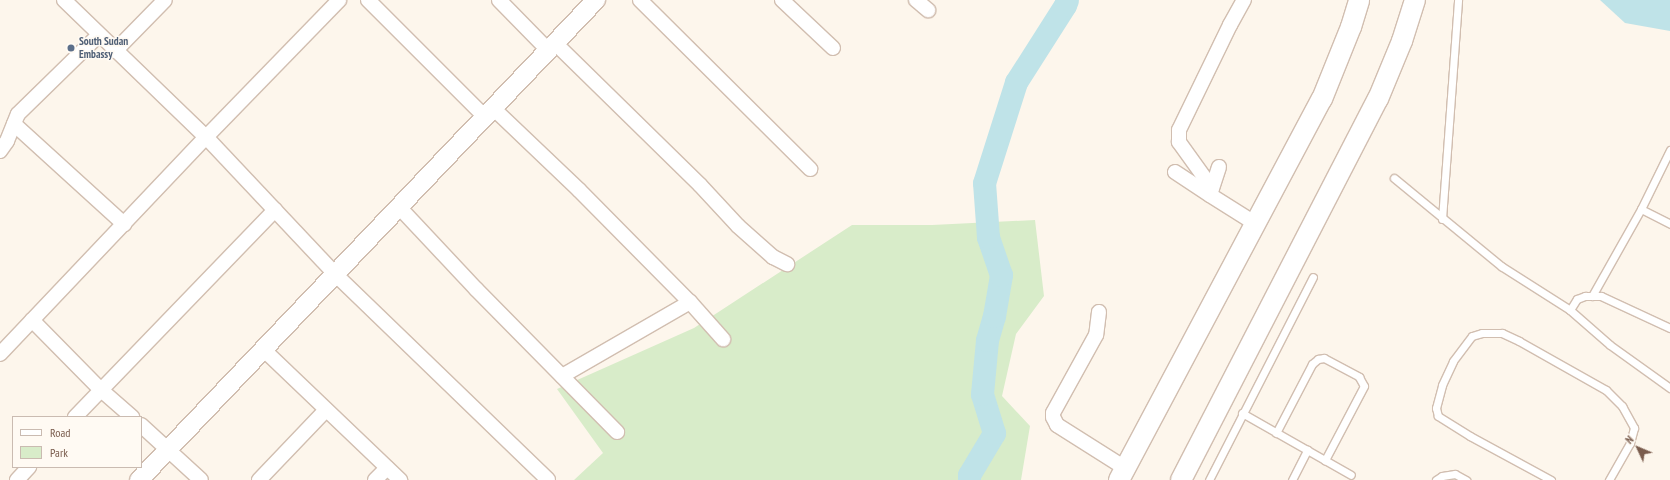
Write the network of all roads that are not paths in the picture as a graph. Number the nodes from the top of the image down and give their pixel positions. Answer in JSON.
{"nodes":[{"id":1,"x":64,"y":0,"type":"edge"},
{"id":2,"x":165,"y":0,"type":"edge"},
{"id":3,"x":339,"y":0,"type":"edge"},
{"id":4,"x":368,"y":0,"type":"edge"},
{"id":5,"x":499,"y":0,"type":"edge"},
{"id":6,"x":596,"y":0,"type":"edge"},
{"id":7,"x":640,"y":0,"type":"edge"},
{"id":8,"x":782,"y":0,"type":"edge"},
{"id":9,"x":916,"y":0,"type":"edge"},
{"id":10,"x":1244,"y":0,"type":"edge"},
{"id":11,"x":1359,"y":0,"type":"edge"},
{"id":12,"x":1415,"y":0,"type":"edge"},
{"id":13,"x":1458,"y":0,"type":"edge"},
{"id":14,"x":928,"y":10,"type":"dead end"},
{"id":15,"x":99,"y":35,"type":"junction"},
{"id":16,"x":552,"y":47,"type":"junction"},
{"id":17,"x":833,"y":48,"type":"dead end"},
{"id":18,"x":116,"y":51,"type":"junction"},
{"id":19,"x":489,"y":113,"type":"junction"},
{"id":20,"x":14,"y":124,"type":"junction"},
{"id":21,"x":206,"y":137,"type":"junction"},
{"id":22,"x":1670,"y":150,"type":"edge"},
{"id":23,"x":0,"y":151,"type":"edge"},
{"id":24,"x":1219,"y":167,"type":"dead end"},
{"id":25,"x":810,"y":169,"type":"dead end"},
{"id":26,"x":1175,"y":172,"type":"dead end"},
{"id":27,"x":1394,"y":178,"type":"dead end"},
{"id":28,"x":1211,"y":191,"type":"junction"},
{"id":29,"x":399,"y":207,"type":"junction"},
{"id":30,"x":1641,"y":209,"type":"junction"},
{"id":31,"x":275,"y":210,"type":"junction"},
{"id":32,"x":1442,"y":218,"type":"junction"},
{"id":33,"x":124,"y":224,"type":"junction"},
{"id":34,"x":1256,"y":224,"type":"junction"},
{"id":35,"x":1670,"y":224,"type":"edge"},
{"id":36,"x":787,"y":264,"type":"dead end"},
{"id":37,"x":335,"y":274,"type":"junction"},
{"id":38,"x":1313,"y":277,"type":"dead end"},
{"id":39,"x":1592,"y":296,"type":"junction"},
{"id":40,"x":690,"y":302,"type":"junction"},
{"id":41,"x":1570,"y":310,"type":"junction"},
{"id":42,"x":1099,"y":312,"type":"dead end"},
{"id":43,"x":32,"y":320,"type":"junction"},
{"id":44,"x":1670,"y":328,"type":"edge"},
{"id":45,"x":723,"y":339,"type":"dead end"},
{"id":46,"x":263,"y":349,"type":"junction"},
{"id":47,"x":0,"y":354,"type":"edge"},
{"id":48,"x":562,"y":376,"type":"junction"},
{"id":49,"x":1670,"y":388,"type":"edge"},
{"id":50,"x":100,"y":389,"type":"junction"},
{"id":51,"x":326,"y":410,"type":"junction"},
{"id":52,"x":1242,"y":414,"type":"junction"},
{"id":53,"x":76,"y":416,"type":"edge"},
{"id":54,"x":131,"y":416,"type":"edge"},
{"id":55,"x":142,"y":426,"type":"edge"},
{"id":56,"x":617,"y":432,"type":"dead end"},
{"id":57,"x":1276,"y":433,"type":"junction"},
{"id":58,"x":168,"y":449,"type":"junction"},
{"id":59,"x":1307,"y":450,"type":"junction"},
{"id":60,"x":1325,"y":460,"type":"junction"},
{"id":61,"x":28,"y":468,"type":"edge"},
{"id":62,"x":387,"y":468,"type":"junction"},
{"id":63,"x":1122,"y":474,"type":"edge"},
{"id":64,"x":1350,"y":475,"type":"dead end"},
{"id":65,"x":18,"y":480,"type":"edge"},
{"id":66,"x":139,"y":480,"type":"edge"},
{"id":67,"x":201,"y":480,"type":"edge"},
{"id":68,"x":259,"y":480,"type":"edge"},
{"id":69,"x":376,"y":480,"type":"edge"},
{"id":70,"x":400,"y":480,"type":"edge"},
{"id":71,"x":548,"y":480,"type":"edge"},
{"id":72,"x":1181,"y":480,"type":"edge"},
{"id":73,"x":1209,"y":480,"type":"edge"},
{"id":74,"x":1292,"y":480,"type":"edge"},
{"id":75,"x":1436,"y":480,"type":"edge"},
{"id":76,"x":1466,"y":480,"type":"edge"},
{"id":77,"x":1552,"y":480,"type":"edge"},
{"id":78,"x":1609,"y":480,"type":"edge"}],
"edges":[{"from":1,"to":15,"type":"street"},
{"from":2,"to":18,"type":"street"},
{"from":3,"to":21,"type":"street"},
{"from":4,"to":19,"type":"street"},
{"from":5,"to":16,"type":"street"},
{"from":6,"to":16,"type":"street"},
{"from":7,"to":25,"type":"street"},
{"from":8,"to":17,"type":"street"},
{"from":9,"to":14,"type":"street"},
{"from":10,"to":28,"type":"street"},
{"from":11,"to":34,"type":"main road"},
{"from":12,"to":72,"type":"main road"},
{"from":13,"to":32,"type":"lane"},
{"from":15,"to":18,"type":"street"},
{"from":15,"to":20,"type":"street"},
{"from":16,"to":19,"type":"street"},
{"from":16,"to":36,"type":"street"},
{"from":18,"to":21,"type":"street"},
{"from":19,"to":29,"type":"street"},
{"from":19,"to":40,"type":"street"},
{"from":20,"to":23,"type":"street"},
{"from":20,"to":33,"type":"street"},
{"from":21,"to":31,"type":"street"},
{"from":21,"to":33,"type":"street"},
{"from":22,"to":30,"type":"lane"},
{"from":24,"to":28,"type":"street"},
{"from":26,"to":28,"type":"street"},
{"from":27,"to":32,"type":"lane"},
{"from":28,"to":34,"type":"street"},
{"from":29,"to":37,"type":"street"},
{"from":29,"to":48,"type":"street"},
{"from":30,"to":35,"type":"lane"},
{"from":30,"to":39,"type":"lane"},
{"from":31,"to":37,"type":"street"},
{"from":31,"to":50,"type":"street"},
{"from":32,"to":41,"type":"lane"},
{"from":33,"to":43,"type":"street"},
{"from":34,"to":63,"type":"main road"},
{"from":37,"to":46,"type":"street"},
{"from":37,"to":71,"type":"street"},
{"from":38,"to":52,"type":"lane"},
{"from":39,"to":41,"type":"lane"},
{"from":39,"to":44,"type":"lane"},
{"from":40,"to":45,"type":"street"},
{"from":40,"to":48,"type":"street"},
{"from":41,"to":49,"type":"lane"},
{"from":42,"to":63,"type":"street"},
{"from":43,"to":47,"type":"street"},
{"from":43,"to":50,"type":"street"},
{"from":46,"to":51,"type":"street"},
{"from":46,"to":58,"type":"street"},
{"from":48,"to":56,"type":"street"},
{"from":50,"to":53,"type":"street"},
{"from":50,"to":54,"type":"street"},
{"from":51,"to":62,"type":"street"},
{"from":51,"to":68,"type":"street"},
{"from":52,"to":57,"type":"lane"},
{"from":52,"to":73,"type":"lane"},
{"from":55,"to":58,"type":"street"},
{"from":57,"to":59,"type":"lane"},
{"from":57,"to":60,"type":"lane"},
{"from":58,"to":66,"type":"street"},
{"from":58,"to":67,"type":"street"},
{"from":59,"to":60,"type":"lane"},
{"from":59,"to":74,"type":"lane"},
{"from":60,"to":64,"type":"lane"},
{"from":61,"to":65,"type":"street"},
{"from":62,"to":69,"type":"street"},
{"from":62,"to":70,"type":"street"},
{"from":75,"to":76,"type":"lane"},
{"from":77,"to":78,"type":"lane"}]}
